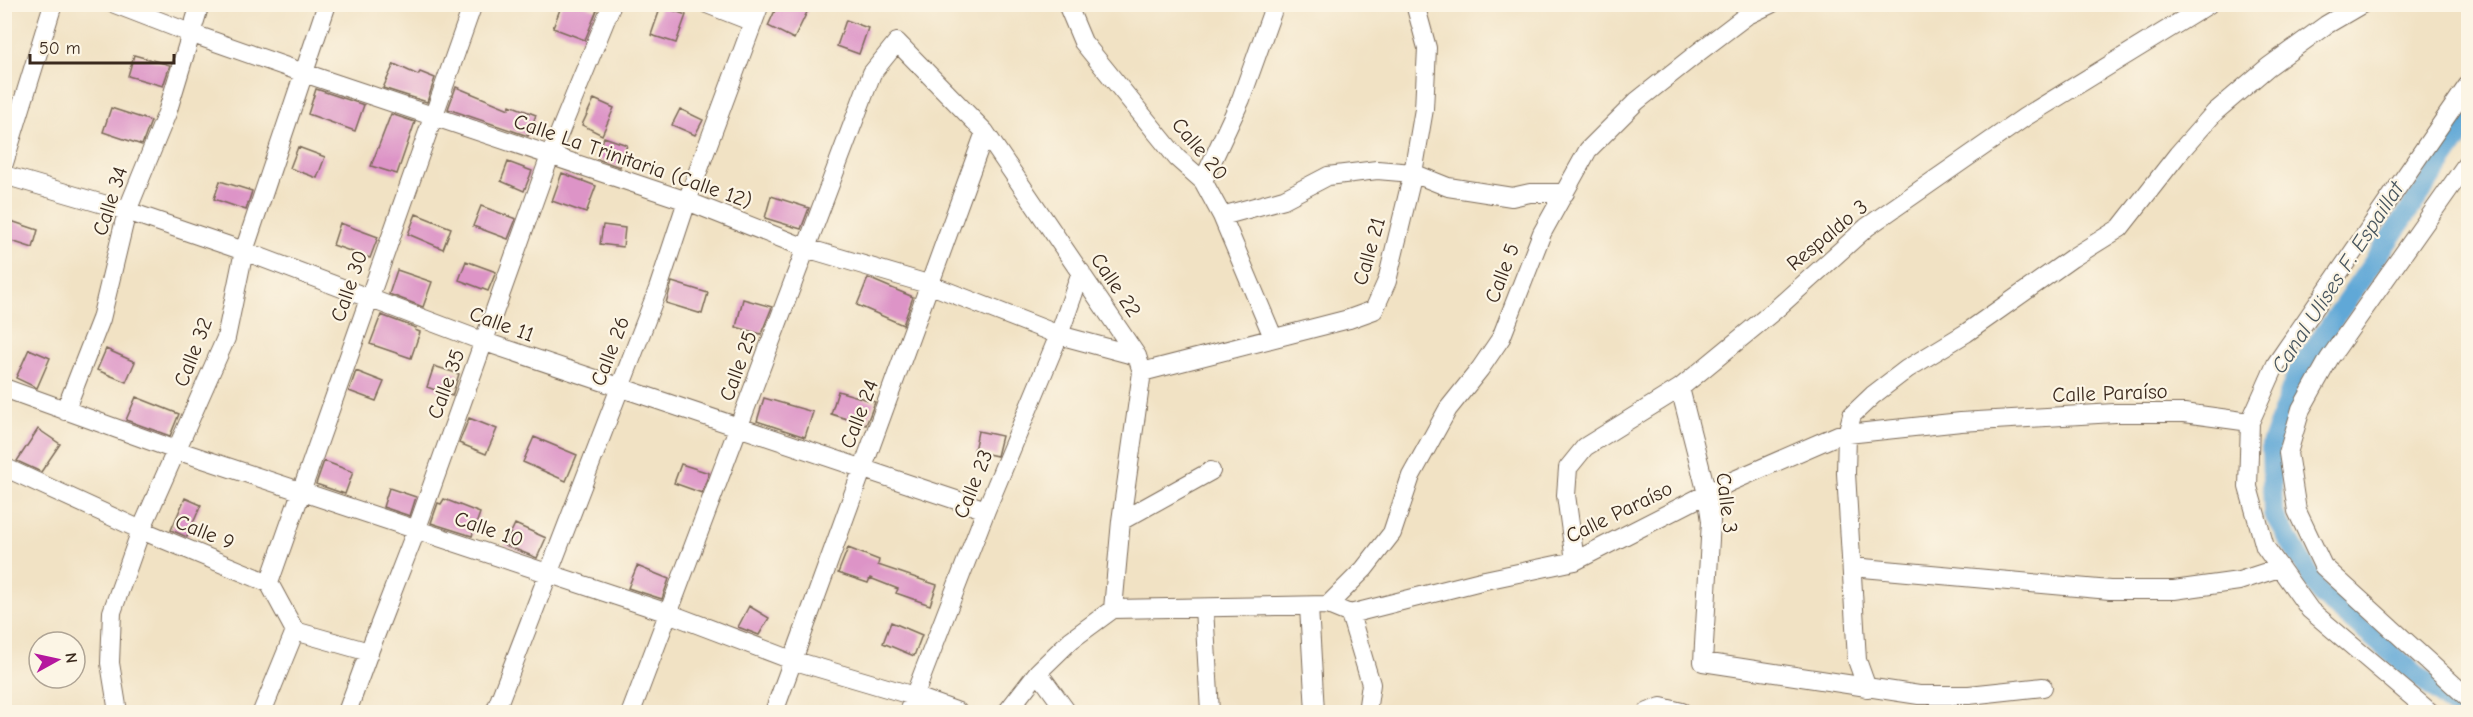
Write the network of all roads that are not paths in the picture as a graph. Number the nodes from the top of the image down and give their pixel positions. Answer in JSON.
{"nodes":[{"id":1,"x":53,"y":4,"type":"edge"},
{"id":2,"x":115,"y":4,"type":"edge"},
{"id":3,"x":200,"y":4,"type":"edge"},
{"id":4,"x":327,"y":4,"type":"edge"},
{"id":5,"x":472,"y":4,"type":"edge"},
{"id":6,"x":612,"y":4,"type":"edge"},
{"id":7,"x":707,"y":4,"type":"edge"},
{"id":8,"x":760,"y":4,"type":"edge"},
{"id":9,"x":1067,"y":4,"type":"edge"},
{"id":10,"x":1275,"y":4,"type":"edge"},
{"id":11,"x":1415,"y":4,"type":"edge"},
{"id":12,"x":1771,"y":4,"type":"edge"},
{"id":13,"x":2209,"y":4,"type":"edge"},
{"id":14,"x":2362,"y":4,"type":"edge"},
{"id":15,"x":2338,"y":10,"type":"edge"},
{"id":16,"x":753,"y":22,"type":"junction"},
{"id":17,"x":190,"y":33,"type":"junction"},
{"id":18,"x":897,"y":42,"type":"joint"},
{"id":19,"x":304,"y":73,"type":"junction"},
{"id":20,"x":2469,"y":85,"type":"edge"},
{"id":21,"x":434,"y":115,"type":"junction"},
{"id":22,"x":985,"y":132,"type":"junction"},
{"id":23,"x":550,"y":156,"type":"junction"},
{"id":24,"x":2469,"y":162,"type":"edge"},
{"id":25,"x":4,"y":163,"type":"edge"},
{"id":26,"x":1413,"y":173,"type":"junction"},
{"id":27,"x":4,"y":174,"type":"edge"},
{"id":28,"x":1203,"y":181,"type":"junction"},
{"id":29,"x":1565,"y":193,"type":"junction"},
{"id":30,"x":687,"y":201,"type":"junction"},
{"id":31,"x":127,"y":211,"type":"junction"},
{"id":32,"x":1222,"y":216,"type":"junction"},
{"id":33,"x":806,"y":248,"type":"junction"},
{"id":34,"x":244,"y":251,"type":"junction"},
{"id":35,"x":1081,"y":272,"type":"junction"},
{"id":36,"x":931,"y":285,"type":"junction"},
{"id":37,"x":369,"y":298,"type":"junction"},
{"id":38,"x":1059,"y":335,"type":"junction"},
{"id":39,"x":1273,"y":337,"type":"junction"},
{"id":40,"x":485,"y":342,"type":"junction"},
{"id":41,"x":1140,"y":364,"type":"junction"},
{"id":42,"x":4,"y":388,"type":"edge"},
{"id":43,"x":619,"y":388,"type":"junction"},
{"id":44,"x":1680,"y":388,"type":"junction"},
{"id":45,"x":65,"y":411,"type":"junction"},
{"id":46,"x":2250,"y":422,"type":"junction"},
{"id":47,"x":740,"y":428,"type":"junction"},
{"id":48,"x":1847,"y":435,"type":"junction"},
{"id":49,"x":176,"y":450,"type":"junction"},
{"id":50,"x":4,"y":467,"type":"edge"},
{"id":51,"x":863,"y":468,"type":"junction"},
{"id":52,"x":1212,"y":471,"type":"dead end"},
{"id":53,"x":301,"y":491,"type":"junction"},
{"id":54,"x":1707,"y":494,"type":"junction"},
{"id":55,"x":986,"y":510,"type":"junction"},
{"id":56,"x":1120,"y":521,"type":"junction"},
{"id":57,"x":417,"y":528,"type":"junction"},
{"id":58,"x":141,"y":530,"type":"junction"},
{"id":59,"x":1575,"y":561,"type":"junction"},
{"id":60,"x":1851,"y":567,"type":"junction"},
{"id":61,"x":2279,"y":568,"type":"junction"},
{"id":62,"x":549,"y":573,"type":"junction"},
{"id":63,"x":269,"y":583,"type":"junction"},
{"id":64,"x":1329,"y":605,"type":"junction"},
{"id":65,"x":1309,"y":607,"type":"junction"},
{"id":66,"x":1204,"y":608,"type":"junction"},
{"id":67,"x":1113,"y":609,"type":"junction"},
{"id":68,"x":668,"y":613,"type":"junction"},
{"id":69,"x":1350,"y":614,"type":"junction"},
{"id":70,"x":294,"y":631,"type":"junction"},
{"id":71,"x":369,"y":652,"type":"junction"},
{"id":72,"x":792,"y":660,"type":"junction"},
{"id":73,"x":1038,"y":672,"type":"junction"},
{"id":74,"x":2043,"y":687,"type":"dead end"},
{"id":75,"x":1867,"y":688,"type":"junction"},
{"id":76,"x":2469,"y":698,"type":"edge"},
{"id":77,"x":911,"y":704,"type":"edge"},
{"id":78,"x":1958,"y":704,"type":"edge"},
{"id":79,"x":1655,"y":710,"type":"edge"},
{"id":80,"x":118,"y":712,"type":"edge"},
{"id":81,"x":262,"y":712,"type":"edge"},
{"id":82,"x":347,"y":712,"type":"edge"},
{"id":83,"x":495,"y":712,"type":"edge"},
{"id":84,"x":631,"y":712,"type":"edge"},
{"id":85,"x":774,"y":712,"type":"edge"},
{"id":86,"x":958,"y":712,"type":"edge"},
{"id":87,"x":1007,"y":712,"type":"edge"},
{"id":88,"x":1067,"y":712,"type":"edge"},
{"id":89,"x":1210,"y":712,"type":"edge"},
{"id":90,"x":1315,"y":712,"type":"edge"},
{"id":91,"x":1367,"y":712,"type":"edge"},
{"id":92,"x":1682,"y":712,"type":"edge"},
{"id":93,"x":2430,"y":712,"type":"edge"}],
"edges":[{"from":1,"to":25,"type":"street"},
{"from":2,"to":17,"type":"street","name":"Calle La Trinitaria (Calle 12)"},
{"from":3,"to":17,"type":"street","name":"Calle 34"},
{"from":4,"to":19,"type":"street","name":"Calle 32"},
{"from":5,"to":21,"type":"street","name":"Calle 30"},
{"from":6,"to":23,"type":"street","name":"Calle 35"},
{"from":7,"to":16,"type":"street"},
{"from":8,"to":16,"type":"street","name":"Calle 26"},
{"from":9,"to":28,"type":"street","name":"Calle 20"},
{"from":10,"to":28,"type":"street"},
{"from":11,"to":26,"type":"street","name":"Calle 21"},
{"from":12,"to":29,"type":"street","name":"Calle 5"},
{"from":13,"to":44,"type":"street","name":"Respaldo 3"},
{"from":14,"to":15,"type":"street"},
{"from":15,"to":48,"type":"street"},
{"from":16,"to":30,"type":"street","name":"Calle 26"},
{"from":17,"to":19,"type":"street","name":"Calle La Trinitaria (Calle 12)"},
{"from":17,"to":31,"type":"street","name":"Calle 34"},
{"from":18,"to":22,"type":"street","name":"Calle 22"},
{"from":18,"to":33,"type":"street","name":"Calle 25"},
{"from":19,"to":21,"type":"street","name":"Calle La Trinitaria (Calle 12)"},
{"from":19,"to":34,"type":"street","name":"Calle 32"},
{"from":20,"to":46,"type":"street"},
{"from":21,"to":23,"type":"street","name":"Calle La Trinitaria (Calle 12)"},
{"from":21,"to":37,"type":"street","name":"Calle 30"},
{"from":22,"to":35,"type":"street","name":"Calle 22"},
{"from":22,"to":36,"type":"street","name":"Calle 24"},
{"from":23,"to":30,"type":"street","name":"Calle La Trinitaria (Calle 12)"},
{"from":23,"to":40,"type":"street","name":"Calle 35"},
{"from":24,"to":76,"type":"street"},
{"from":26,"to":29,"type":"street"},
{"from":26,"to":32,"type":"street"},
{"from":26,"to":39,"type":"street","name":"Calle 21"},
{"from":27,"to":31,"type":"street","name":"Calle 11"},
{"from":28,"to":32,"type":"street","name":"Calle 20"},
{"from":29,"to":64,"type":"street","name":"Calle 5"},
{"from":30,"to":33,"type":"street","name":"Calle La Trinitaria (Calle 12)"},
{"from":30,"to":43,"type":"street","name":"Calle 26"},
{"from":31,"to":34,"type":"street","name":"Calle 11"},
{"from":31,"to":45,"type":"street","name":"Calle 34"},
{"from":32,"to":39,"type":"street","name":"Calle 20"},
{"from":33,"to":36,"type":"street","name":"Calle La Trinitaria (Calle 12)"},
{"from":33,"to":47,"type":"street","name":"Calle 25"},
{"from":34,"to":37,"type":"street","name":"Calle 11"},
{"from":34,"to":49,"type":"street","name":"Calle 32"},
{"from":35,"to":38,"type":"street","name":"Calle 23"},
{"from":35,"to":41,"type":"street","name":"Calle 22"},
{"from":36,"to":38,"type":"street","name":"Calle La Trinitaria (Calle 12)"},
{"from":36,"to":51,"type":"street","name":"Calle 24"},
{"from":37,"to":40,"type":"street","name":"Calle 11"},
{"from":37,"to":53,"type":"street","name":"Calle 30"},
{"from":38,"to":41,"type":"street","name":"Calle La Trinitaria (Calle 12)"},
{"from":38,"to":55,"type":"street","name":"Calle 23"},
{"from":39,"to":41,"type":"street","name":"Calle 21"},
{"from":40,"to":43,"type":"street","name":"Calle 11"},
{"from":40,"to":57,"type":"street","name":"Calle 35"},
{"from":41,"to":56,"type":"street"},
{"from":42,"to":45,"type":"street","name":"Calle 10"},
{"from":43,"to":47,"type":"street","name":"Calle 11"},
{"from":43,"to":62,"type":"street","name":"Calle 26"},
{"from":44,"to":54,"type":"street","name":"Calle 3"},
{"from":44,"to":59,"type":"street","name":"Respaldo 3"},
{"from":45,"to":49,"type":"street","name":"Calle 10"},
{"from":46,"to":48,"type":"street","name":"Calle Paraíso"},
{"from":46,"to":61,"type":"street"},
{"from":47,"to":51,"type":"street","name":"Calle 11"},
{"from":47,"to":68,"type":"street","name":"Calle 25"},
{"from":48,"to":54,"type":"street","name":"Calle Paraíso"},
{"from":48,"to":60,"type":"street"},
{"from":49,"to":53,"type":"street","name":"Calle 10"},
{"from":49,"to":58,"type":"street","name":"Calle 32"},
{"from":50,"to":58,"type":"street","name":"Calle 9"},
{"from":51,"to":55,"type":"street","name":"Calle 11"},
{"from":51,"to":72,"type":"street","name":"Calle 24"},
{"from":52,"to":56,"type":"street"},
{"from":53,"to":57,"type":"street","name":"Calle 10"},
{"from":53,"to":63,"type":"street","name":"Calle 30"},
{"from":54,"to":59,"type":"street","name":"Calle Paraíso"},
{"from":54,"to":75,"type":"street","name":"Calle 3"},
{"from":55,"to":77,"type":"street","name":"Calle 23"},
{"from":56,"to":67,"type":"street"},
{"from":57,"to":62,"type":"street","name":"Calle 10"},
{"from":57,"to":71,"type":"street","name":"Calle 35"},
{"from":58,"to":63,"type":"street","name":"Calle 9"},
{"from":58,"to":80,"type":"street","name":"Calle 32"},
{"from":59,"to":69,"type":"street","name":"Calle Paraíso"},
{"from":60,"to":61,"type":"street"},
{"from":60,"to":75,"type":"street"},
{"from":61,"to":93,"type":"street"},
{"from":62,"to":68,"type":"street","name":"Calle 10"},
{"from":62,"to":83,"type":"street","name":"Calle 26"},
{"from":63,"to":70,"type":"street"},
{"from":64,"to":65,"type":"street"},
{"from":64,"to":69,"type":"street"},
{"from":65,"to":66,"type":"street"},
{"from":65,"to":90,"type":"street"},
{"from":66,"to":67,"type":"street"},
{"from":66,"to":89,"type":"street"},
{"from":67,"to":73,"type":"street"},
{"from":68,"to":72,"type":"street","name":"Calle 10"},
{"from":68,"to":84,"type":"street","name":"Calle 25"},
{"from":69,"to":91,"type":"street"},
{"from":70,"to":71,"type":"street"},
{"from":70,"to":81,"type":"street"},
{"from":71,"to":82,"type":"street","name":"Calle 35"},
{"from":72,"to":77,"type":"street","name":"Calle 10"},
{"from":72,"to":85,"type":"street","name":"Calle 24"},
{"from":73,"to":87,"type":"street"},
{"from":73,"to":88,"type":"street"},
{"from":74,"to":78,"type":"street"},
{"from":75,"to":78,"type":"street"},
{"from":77,"to":86,"type":"street","name":"Calle 10"},
{"from":79,"to":92,"type":"street"}]}
